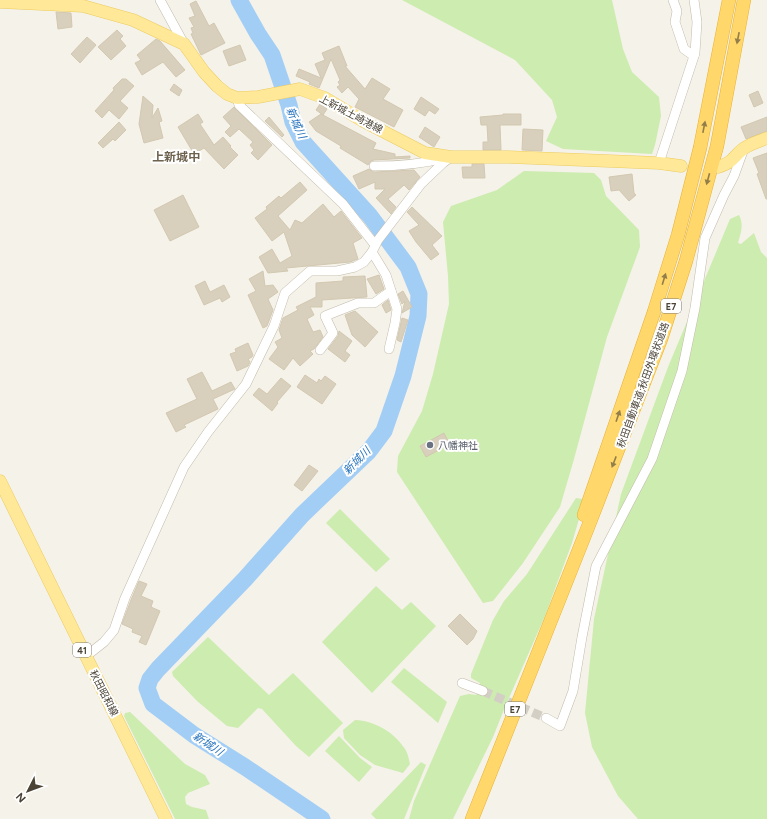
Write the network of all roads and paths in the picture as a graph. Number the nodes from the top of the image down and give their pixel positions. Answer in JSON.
{"nodes":[{"id":1,"x":160,"y":0,"type":"edge"},
{"id":2,"x":673,"y":0,"type":"edge"},
{"id":3,"x":694,"y":0,"type":"edge"},
{"id":4,"x":729,"y":0,"type":"edge"},
{"id":5,"x":744,"y":0,"type":"edge"},
{"id":6,"x":0,"y":2,"type":"edge"},
{"id":7,"x":184,"y":44,"type":"junction"},
{"id":8,"x":694,"y":56,"type":"junction"},
{"id":9,"x":236,"y":98,"type":"junction"},
{"id":10,"x":767,"y":138,"type":"edge"},
{"id":11,"x":744,"y":148,"type":"junction"},
{"id":12,"x":451,"y":157,"type":"junction"},
{"id":13,"x":659,"y":163,"type":"junction"},
{"id":14,"x":374,"y":166,"type":"dead end"},
{"id":15,"x":681,"y":166,"type":"dead end"},
{"id":16,"x":718,"y":167,"type":"dead end"},
{"id":17,"x":375,"y":245,"type":"junction"},
{"id":18,"x":391,"y":291,"type":"junction"},
{"id":19,"x":389,"y":349,"type":"dead end"},
{"id":20,"x":320,"y":350,"type":"dead end"},
{"id":21,"x":0,"y":481,"type":"edge"},
{"id":22,"x":558,"y":599,"type":"junction"},
{"id":23,"x":85,"y":657,"type":"junction"},
{"id":24,"x":462,"y":683,"type":"dead end"},
{"id":25,"x":483,"y":691,"type":"tunnel mouth"},
{"id":26,"x":546,"y":718,"type":"tunnel mouth"},
{"id":27,"x":166,"y":819,"type":"edge"},
{"id":28,"x":472,"y":819,"type":"edge"}],
"edges":[{"from":1,"to":7,"type":"street"},
{"from":2,"to":8,"type":"street"},
{"from":3,"to":8,"type":"street"},
{"from":22,"to":4,"type":"highway","name":"秋田自動車道;秋田外環状道路","number":"E7","one_way":true},
{"from":5,"to":22,"type":"highway","name":"秋田自動車道;秋田外環状道路","number":"E7","one_way":true},
{"from":6,"to":7,"type":"main road"},
{"from":7,"to":9,"type":"main road"},
{"from":8,"to":13,"type":"street"},
{"from":9,"to":12,"type":"main road","name":"上新城土崎港線"},
{"from":9,"to":17,"type":"street"},
{"from":10,"to":11,"type":"main road"},
{"from":11,"to":16,"type":"main road"},
{"from":11,"to":26,"type":"street"},
{"from":12,"to":13,"type":"main road","name":"上新城土崎港線"},
{"from":12,"to":14,"type":"street"},
{"from":12,"to":17,"type":"street"},
{"from":13,"to":15,"type":"main road","name":"上新城土崎港線"},
{"from":17,"to":18,"type":"street"},
{"from":17,"to":23,"type":"street"},
{"from":18,"to":19,"type":"street"},
{"from":18,"to":20,"type":"street"},
{"from":21,"to":23,"type":"main road","name":"秋田昭和線","number":"41"},
{"from":22,"to":28,"type":"highway","name":"秋田自動車道;秋田外環状道路","number":"E7"},
{"from":23,"to":27,"type":"main road","name":"秋田昭和線","number":"41"},
{"from":24,"to":25,"type":"street"}]}
